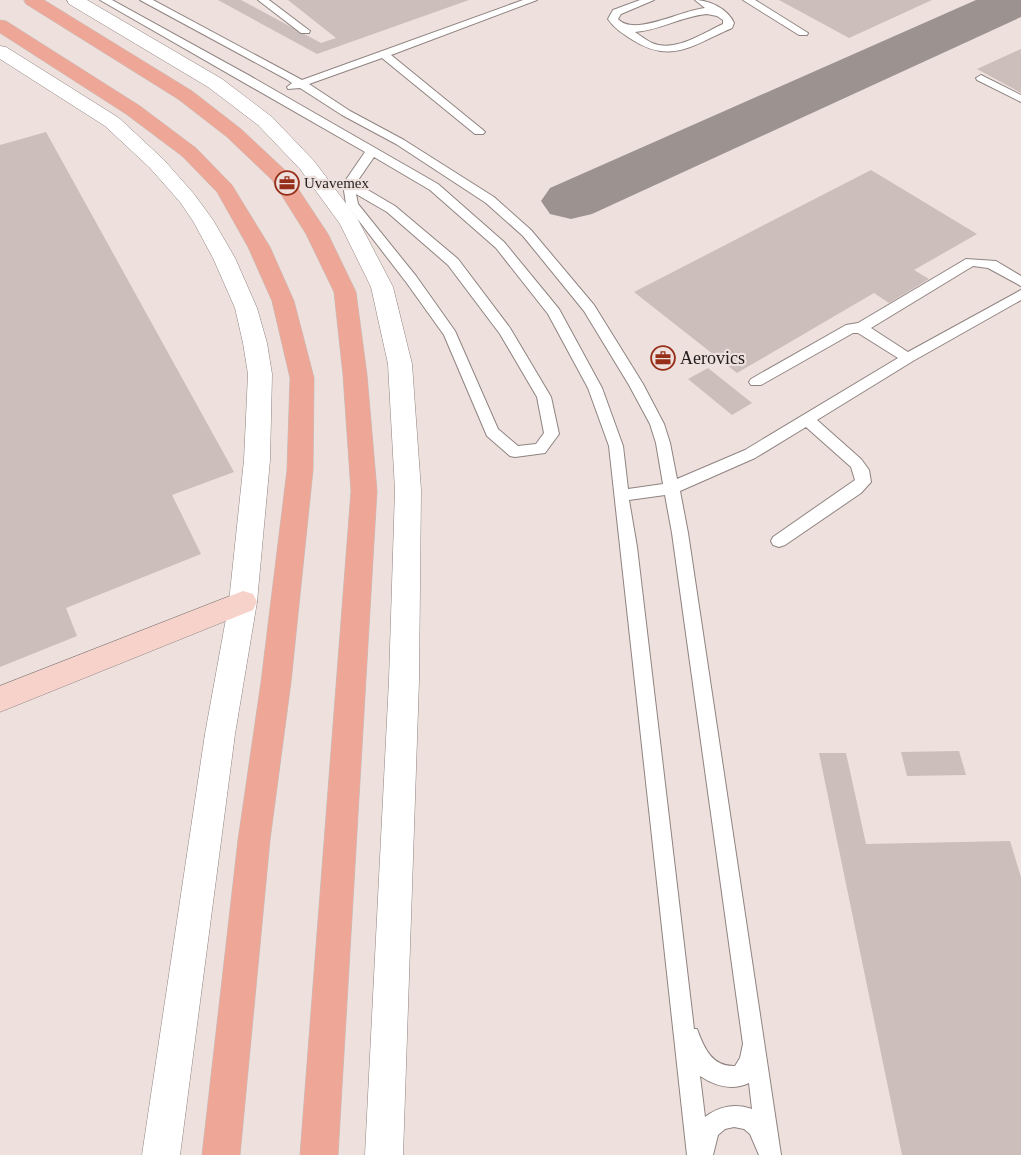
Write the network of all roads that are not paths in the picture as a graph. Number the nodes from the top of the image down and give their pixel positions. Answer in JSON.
{"nodes":[{"id":1,"x":32,"y":0,"type":"edge"},
{"id":2,"x":74,"y":0,"type":"edge"},
{"id":3,"x":105,"y":0,"type":"edge"},
{"id":4,"x":263,"y":0,"type":"edge"},
{"id":5,"x":532,"y":0,"type":"edge"},
{"id":6,"x":647,"y":0,"type":"edge"},
{"id":7,"x":699,"y":0,"type":"edge"},
{"id":8,"x":748,"y":0,"type":"edge"},
{"id":9,"x":150,"y":1,"type":"edge"},
{"id":10,"x":124,"y":11,"type":"junction"},
{"id":11,"x":693,"y":12,"type":"junction"},
{"id":12,"x":723,"y":15,"type":"junction"},
{"id":13,"x":0,"y":26,"type":"edge"},
{"id":14,"x":618,"y":26,"type":"junction"},
{"id":15,"x":651,"y":28,"type":"junction"},
{"id":16,"x":305,"y":31,"type":"dead end"},
{"id":17,"x":803,"y":33,"type":"dead end"},
{"id":18,"x":648,"y":45,"type":"junction"},
{"id":19,"x":0,"y":51,"type":"edge"},
{"id":20,"x":382,"y":53,"type":"junction"},
{"id":21,"x":980,"y":78,"type":"dead end"},
{"id":22,"x":299,"y":84,"type":"junction"},
{"id":23,"x":273,"y":94,"type":"junction"},
{"id":24,"x":1021,"y":100,"type":"edge"},
{"id":25,"x":479,"y":132,"type":"dead end"},
{"id":26,"x":372,"y":151,"type":"junction"},
{"id":27,"x":349,"y":184,"type":"junction"},
{"id":28,"x":1021,"y":282,"type":"edge"},
{"id":29,"x":1021,"y":294,"type":"edge"},
{"id":30,"x":861,"y":328,"type":"junction"},
{"id":31,"x":908,"y":358,"type":"junction"},
{"id":32,"x":756,"y":382,"type":"dead end"},
{"id":33,"x":807,"y":420,"type":"junction"},
{"id":34,"x":671,"y":488,"type":"junction"},
{"id":35,"x":620,"y":496,"type":"junction"},
{"id":36,"x":779,"y":541,"type":"dead end"},
{"id":37,"x":243,"y":602,"type":"junction"},
{"id":38,"x":0,"y":699,"type":"edge"},
{"id":39,"x":683,"y":1021,"type":"junction"},
{"id":40,"x":753,"y":1041,"type":"junction"},
{"id":41,"x":161,"y":1155,"type":"edge"},
{"id":42,"x":221,"y":1155,"type":"edge"},
{"id":43,"x":319,"y":1155,"type":"edge"},
{"id":44,"x":384,"y":1155,"type":"edge"},
{"id":45,"x":700,"y":1155,"type":"edge"},
{"id":46,"x":769,"y":1155,"type":"edge"}],
"edges":[{"from":1,"to":43,"type":"main road"},
{"from":2,"to":44,"type":"street"},
{"from":3,"to":10,"type":"lane"},
{"from":4,"to":16,"type":"lane"},
{"from":5,"to":20,"type":"lane"},
{"from":6,"to":14,"type":"lane"},
{"from":7,"to":11,"type":"lane"},
{"from":7,"to":12,"type":"lane"},
{"from":8,"to":17,"type":"lane"},
{"from":9,"to":10,"type":"lane"},
{"from":9,"to":22,"type":"lane"},
{"from":10,"to":23,"type":"lane"},
{"from":11,"to":12,"type":"lane"},
{"from":11,"to":15,"type":"lane"},
{"from":12,"to":18,"type":"lane"},
{"from":13,"to":42,"type":"main road"},
{"from":14,"to":15,"type":"lane"},
{"from":14,"to":18,"type":"lane"},
{"from":15,"to":18,"type":"lane"},
{"from":19,"to":37,"type":"street"},
{"from":20,"to":22,"type":"lane"},
{"from":20,"to":25,"type":"lane"},
{"from":21,"to":24,"type":"lane"},
{"from":22,"to":23,"type":"lane"},
{"from":22,"to":34,"type":"lane"},
{"from":23,"to":26,"type":"lane"},
{"from":26,"to":27,"type":"lane"},
{"from":26,"to":35,"type":"lane"},
{"from":27,"to":27,"type":"lane"},
{"from":28,"to":30,"type":"lane"},
{"from":29,"to":31,"type":"lane"},
{"from":30,"to":31,"type":"lane"},
{"from":30,"to":32,"type":"lane"},
{"from":31,"to":33,"type":"lane"},
{"from":33,"to":34,"type":"lane"},
{"from":33,"to":36,"type":"lane"},
{"from":34,"to":35,"type":"lane"},
{"from":34,"to":40,"type":"lane"},
{"from":35,"to":39,"type":"lane"},
{"from":37,"to":38,"type":"main road"},
{"from":37,"to":41,"type":"street"},
{"from":39,"to":40,"type":"lane"},
{"from":39,"to":45,"type":"lane"},
{"from":40,"to":46,"type":"lane"},
{"from":45,"to":46,"type":"lane"}]}
